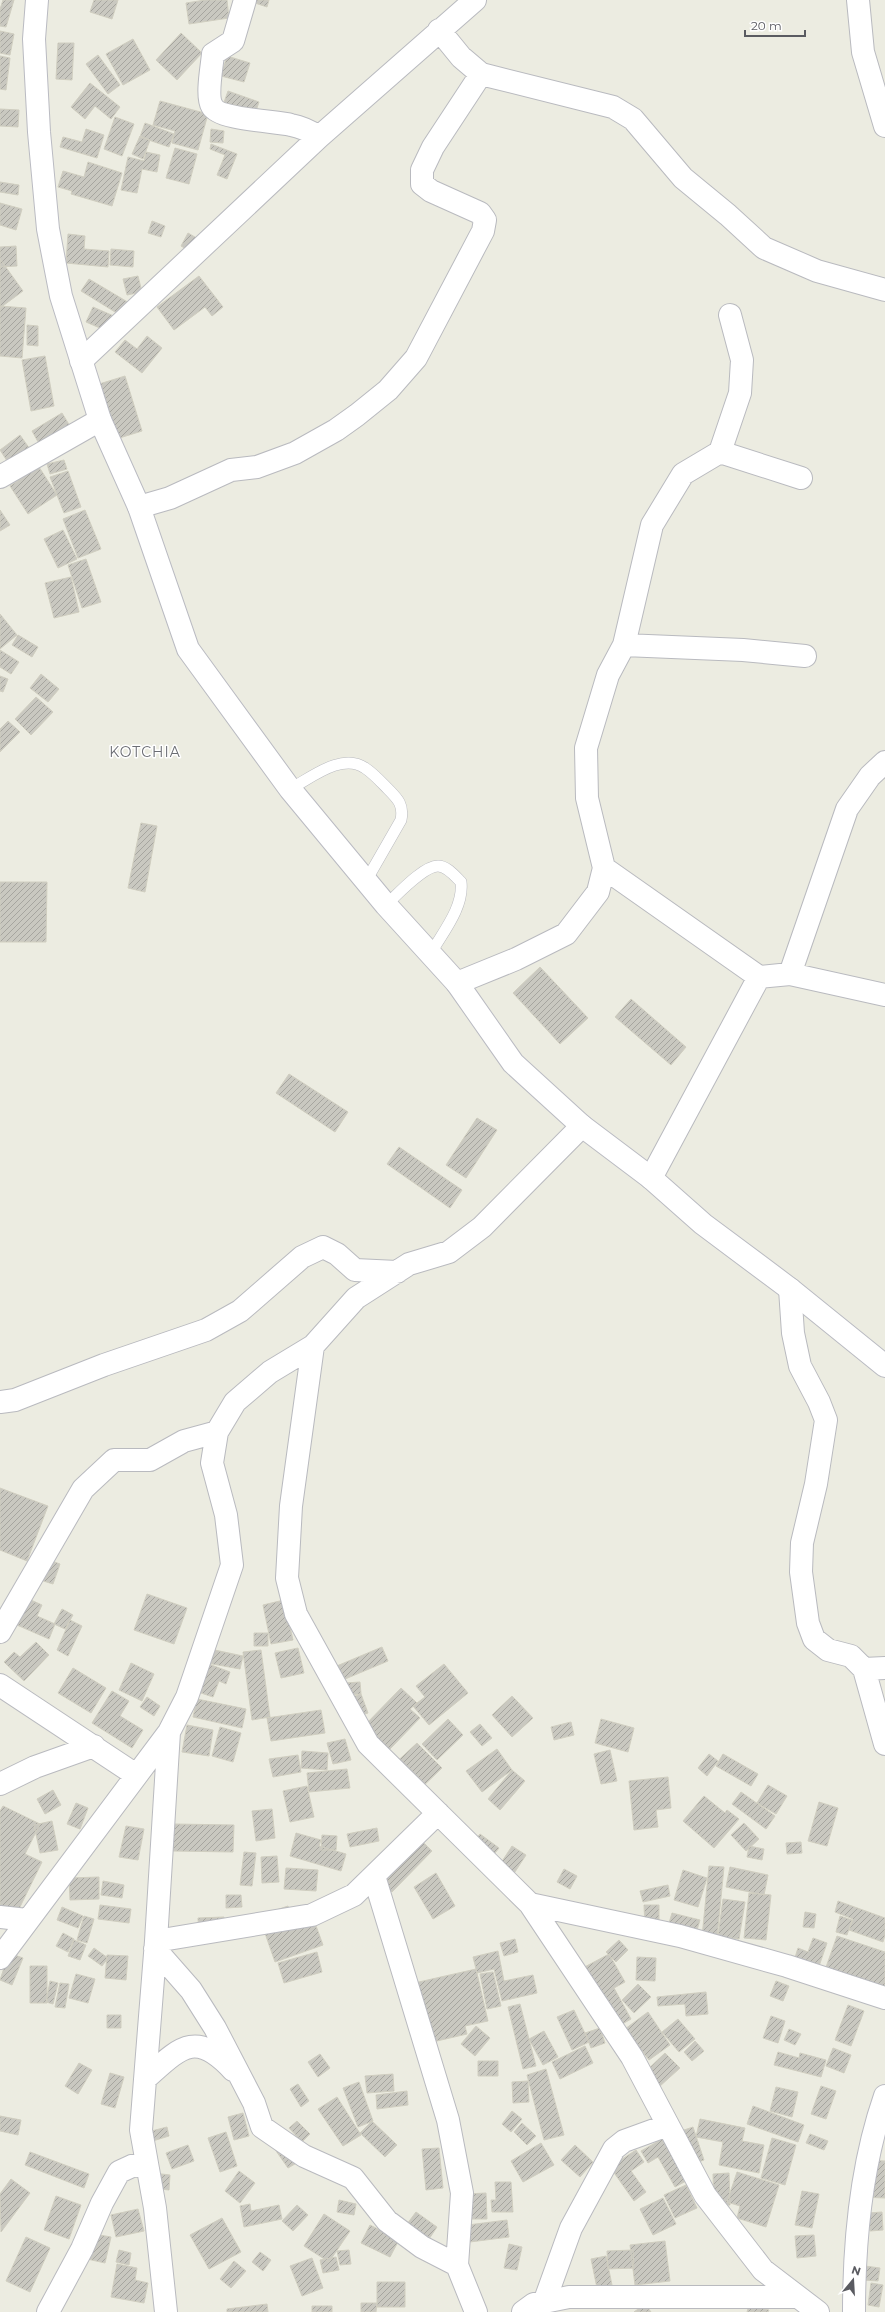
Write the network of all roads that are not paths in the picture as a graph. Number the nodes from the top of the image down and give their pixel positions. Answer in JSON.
{"nodes":[{"id":1,"x":37,"y":0,"type":"edge"},
{"id":2,"x":245,"y":0,"type":"edge"},
{"id":3,"x":475,"y":0,"type":"edge"},
{"id":4,"x":858,"y":0,"type":"edge"},
{"id":5,"x":439,"y":30,"type":"junction"},
{"id":6,"x":481,"y":74,"type":"junction"},
{"id":7,"x":885,"y":126,"type":"edge"},
{"id":8,"x":319,"y":137,"type":"junction"},
{"id":9,"x":885,"y":290,"type":"edge"},
{"id":10,"x":730,"y":315,"type":"dead end"},
{"id":11,"x":81,"y":361,"type":"junction"},
{"id":12,"x":100,"y":420,"type":"junction"},
{"id":13,"x":720,"y":452,"type":"junction"},
{"id":14,"x":0,"y":477,"type":"edge"},
{"id":15,"x":801,"y":478,"type":"dead end"},
{"id":16,"x":139,"y":507,"type":"junction"},
{"id":17,"x":624,"y":644,"type":"junction"},
{"id":18,"x":805,"y":656,"type":"dead end"},
{"id":19,"x":885,"y":762,"type":"edge"},
{"id":20,"x":290,"y":789,"type":"junction"},
{"id":21,"x":604,"y":868,"type":"junction"},
{"id":22,"x":366,"y":881,"type":"junction"},
{"id":23,"x":386,"y":905,"type":"junction"},
{"id":24,"x":431,"y":953,"type":"junction"},
{"id":25,"x":790,"y":974,"type":"junction"},
{"id":26,"x":759,"y":977,"type":"junction"},
{"id":27,"x":457,"y":983,"type":"junction"},
{"id":28,"x":885,"y":995,"type":"edge"},
{"id":29,"x":582,"y":1126,"type":"junction"},
{"id":30,"x":651,"y":1178,"type":"junction"},
{"id":31,"x":397,"y":1272,"type":"junction"},
{"id":32,"x":790,"y":1289,"type":"junction"},
{"id":33,"x":314,"y":1346,"type":"junction"},
{"id":34,"x":885,"y":1366,"type":"edge"},
{"id":35,"x":0,"y":1402,"type":"edge"},
{"id":36,"x":217,"y":1432,"type":"junction"},
{"id":37,"x":0,"y":1632,"type":"edge"},
{"id":38,"x":875,"y":1668,"type":"edge"},
{"id":39,"x":0,"y":1685,"type":"edge"},
{"id":40,"x":169,"y":1732,"type":"junction"},
{"id":41,"x":885,"y":1744,"type":"edge"},
{"id":42,"x":94,"y":1746,"type":"junction"},
{"id":43,"x":136,"y":1775,"type":"junction"},
{"id":44,"x":0,"y":1784,"type":"edge"},
{"id":45,"x":438,"y":1813,"type":"junction"},
{"id":46,"x":374,"y":1876,"type":"junction"},
{"id":47,"x":530,"y":1904,"type":"junction"},
{"id":48,"x":0,"y":1917,"type":"edge"},
{"id":49,"x":27,"y":1920,"type":"junction"},
{"id":50,"x":156,"y":1945,"type":"junction"},
{"id":51,"x":0,"y":1958,"type":"edge"},
{"id":52,"x":885,"y":1998,"type":"edge"},
{"id":53,"x":145,"y":2079,"type":"junction"},
{"id":54,"x":242,"y":2079,"type":"junction"},
{"id":55,"x":885,"y":2096,"type":"edge"},
{"id":56,"x":668,"y":2125,"type":"junction"},
{"id":57,"x":878,"y":2135,"type":"edge"},
{"id":58,"x":147,"y":2164,"type":"junction"},
{"id":59,"x":457,"y":2265,"type":"junction"},
{"id":60,"x":796,"y":2297,"type":"junction"},
{"id":61,"x":545,"y":2300,"type":"junction"},
{"id":62,"x":592,"y":2305,"type":"edge"},
{"id":63,"x":48,"y":2312,"type":"edge"},
{"id":64,"x":166,"y":2312,"type":"edge"},
{"id":65,"x":476,"y":2312,"type":"edge"},
{"id":66,"x":523,"y":2312,"type":"edge"},
{"id":67,"x":818,"y":2312,"type":"edge"},
{"id":68,"x":854,"y":2312,"type":"edge"}],
"edges":[{"from":1,"to":11,"type":"street"},
{"from":2,"to":8,"type":"street"},
{"from":3,"to":5,"type":"street"},
{"from":4,"to":7,"type":"street"},
{"from":5,"to":6,"type":"street"},
{"from":5,"to":8,"type":"street"},
{"from":6,"to":9,"type":"street"},
{"from":6,"to":16,"type":"street"},
{"from":8,"to":11,"type":"street"},
{"from":10,"to":13,"type":"street"},
{"from":11,"to":12,"type":"street"},
{"from":12,"to":14,"type":"street"},
{"from":12,"to":16,"type":"street"},
{"from":13,"to":15,"type":"street"},
{"from":13,"to":17,"type":"street"},
{"from":16,"to":20,"type":"street"},
{"from":17,"to":18,"type":"street"},
{"from":17,"to":21,"type":"street"},
{"from":19,"to":25,"type":"street"},
{"from":20,"to":22,"type":"street"},
{"from":20,"to":22,"type":"lane"},
{"from":21,"to":26,"type":"street"},
{"from":21,"to":27,"type":"street"},
{"from":22,"to":23,"type":"street"},
{"from":23,"to":24,"type":"street"},
{"from":23,"to":24,"type":"lane"},
{"from":24,"to":27,"type":"street"},
{"from":25,"to":26,"type":"street"},
{"from":25,"to":28,"type":"street"},
{"from":26,"to":30,"type":"street"},
{"from":27,"to":29,"type":"street"},
{"from":29,"to":30,"type":"street"},
{"from":29,"to":31,"type":"street"},
{"from":30,"to":32,"type":"street"},
{"from":31,"to":33,"type":"street"},
{"from":31,"to":35,"type":"street"},
{"from":32,"to":34,"type":"street"},
{"from":32,"to":38,"type":"street"},
{"from":33,"to":36,"type":"street"},
{"from":33,"to":45,"type":"street"},
{"from":36,"to":37,"type":"street"},
{"from":36,"to":40,"type":"street"},
{"from":38,"to":41,"type":"street"},
{"from":39,"to":42,"type":"street"},
{"from":40,"to":43,"type":"street"},
{"from":40,"to":50,"type":"street"},
{"from":42,"to":43,"type":"street"},
{"from":42,"to":44,"type":"street"},
{"from":43,"to":49,"type":"street"},
{"from":45,"to":46,"type":"street"},
{"from":45,"to":47,"type":"street"},
{"from":46,"to":50,"type":"street"},
{"from":46,"to":59,"type":"street"},
{"from":47,"to":52,"type":"street"},
{"from":47,"to":56,"type":"street"},
{"from":48,"to":49,"type":"street"},
{"from":49,"to":51,"type":"street"},
{"from":50,"to":53,"type":"street"},
{"from":50,"to":54,"type":"street"},
{"from":53,"to":54,"type":"street"},
{"from":53,"to":58,"type":"street"},
{"from":54,"to":59,"type":"street"},
{"from":55,"to":57,"type":"street"},
{"from":56,"to":60,"type":"street"},
{"from":56,"to":61,"type":"street"},
{"from":57,"to":68,"type":"street"},
{"from":58,"to":63,"type":"street"},
{"from":58,"to":64,"type":"street"},
{"from":59,"to":65,"type":"street"},
{"from":60,"to":62,"type":"street"},
{"from":60,"to":67,"type":"street"},
{"from":61,"to":62,"type":"street"},
{"from":61,"to":66,"type":"street"}]}
